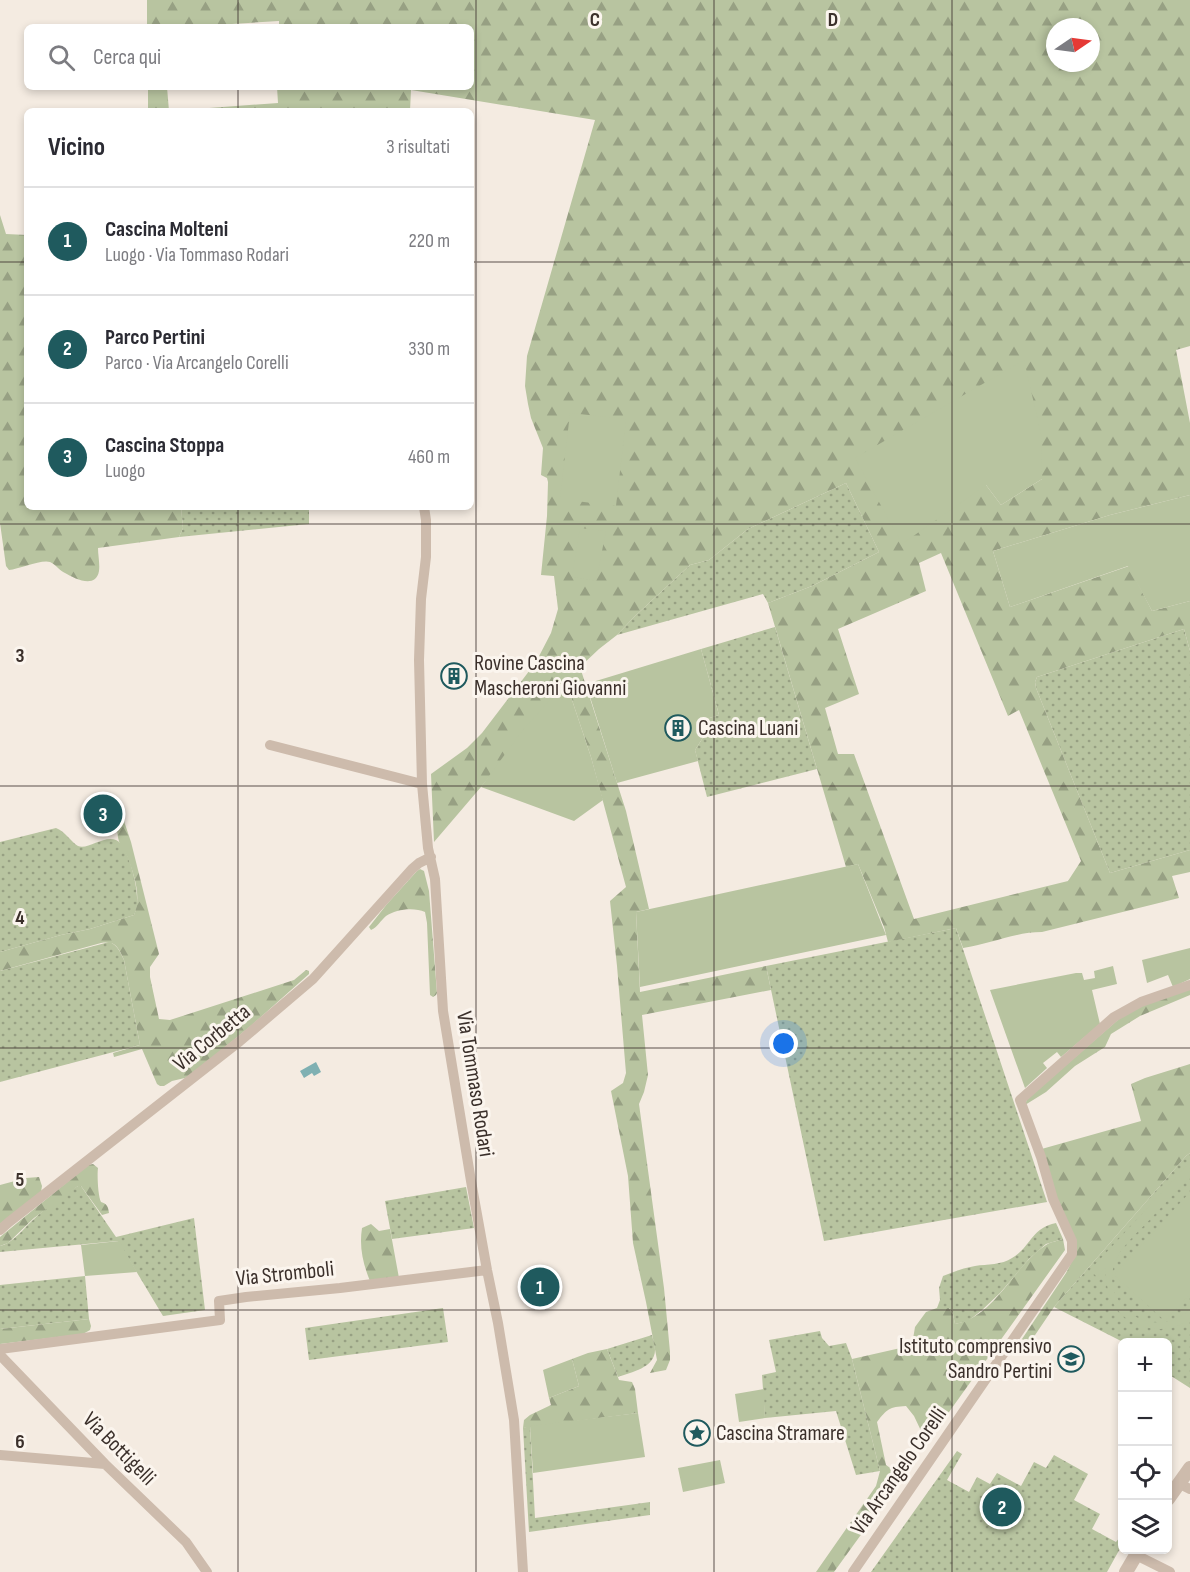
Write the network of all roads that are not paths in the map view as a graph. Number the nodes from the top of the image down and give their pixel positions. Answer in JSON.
{"nodes":[{"id":1,"x":424,"y":510,"type":"edge"},
{"id":2,"x":270,"y":745,"type":"dead end"},
{"id":3,"x":422,"y":784,"type":"junction"},
{"id":4,"x":431,"y":857,"type":"junction"},
{"id":5,"x":1190,"y":985,"type":"edge"},
{"id":6,"x":0,"y":1230,"type":"edge"},
{"id":7,"x":486,"y":1270,"type":"junction"},
{"id":8,"x":0,"y":1348,"type":"edge"},
{"id":9,"x":0,"y":1355,"type":"edge"},
{"id":10,"x":0,"y":1455,"type":"edge"},
{"id":11,"x":105,"y":1464,"type":"junction"},
{"id":12,"x":1190,"y":1468,"type":"edge"},
{"id":13,"x":1184,"y":1486,"type":"edge"},
{"id":14,"x":1172,"y":1495,"type":"edge"},
{"id":15,"x":1136,"y":1554,"type":"edge"},
{"id":16,"x":1140,"y":1554,"type":"edge"},
{"id":17,"x":207,"y":1572,"type":"edge"},
{"id":18,"x":523,"y":1572,"type":"edge"},
{"id":19,"x":853,"y":1572,"type":"edge"},
{"id":20,"x":1126,"y":1572,"type":"edge"},
{"id":21,"x":1170,"y":1572,"type":"edge"}],
"edges":[{"from":1,"to":3,"type":"street","name":"Via Tommaso Rodari"},
{"from":2,"to":3,"type":"street"},
{"from":3,"to":4,"type":"street","name":"Via Tommaso Rodari"},
{"from":4,"to":6,"type":"street","name":"Via Corbetta"},
{"from":4,"to":7,"type":"street","name":"Via Tommaso Rodari"},
{"from":5,"to":19,"type":"street","name":"Via Arcangelo Corelli"},
{"from":7,"to":8,"type":"street","name":"Via Stromboli"},
{"from":7,"to":18,"type":"street","name":"Via Tommaso Rodari"},
{"from":9,"to":11,"type":"street","name":"Via Bottigelli"},
{"from":10,"to":11,"type":"street"},
{"from":11,"to":17,"type":"street","name":"Via Bottigelli"},
{"from":12,"to":13,"type":"street"},
{"from":13,"to":14,"type":"street"},
{"from":15,"to":20,"type":"street"},
{"from":16,"to":21,"type":"street"}]}
